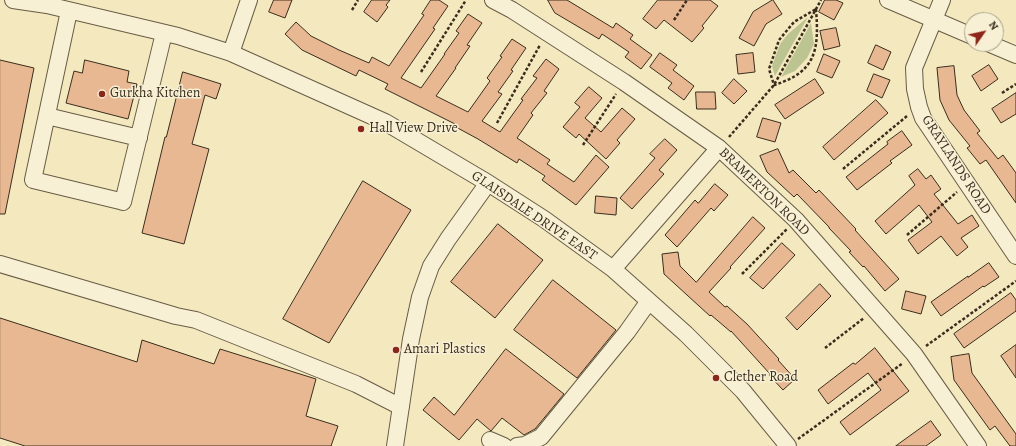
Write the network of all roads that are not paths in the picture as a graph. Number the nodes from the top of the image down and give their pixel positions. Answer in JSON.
{"nodes":[{"id":1,"x":13,"y":0,"type":"edge"},
{"id":2,"x":249,"y":0,"type":"edge"},
{"id":3,"x":493,"y":0,"type":"edge"},
{"id":4,"x":888,"y":0,"type":"edge"},
{"id":5,"x":942,"y":0,"type":"edge"},
{"id":6,"x":69,"y":11,"type":"junction"},
{"id":7,"x":933,"y":19,"type":"junction"},
{"id":8,"x":164,"y":33,"type":"junction"},
{"id":9,"x":964,"y":33,"type":"edge"},
{"id":10,"x":1004,"y":50,"type":"edge"},
{"id":11,"x":231,"y":53,"type":"junction"},
{"id":12,"x":1016,"y":55,"type":"edge"},
{"id":13,"x":47,"y":116,"type":"junction"},
{"id":14,"x":139,"y":138,"type":"junction"},
{"id":15,"x":719,"y":148,"type":"junction"},
{"id":16,"x":488,"y":183,"type":"junction"},
{"id":17,"x":1016,"y":256,"type":"edge"},
{"id":18,"x":0,"y":264,"type":"edge"},
{"id":19,"x":613,"y":269,"type":"junction"},
{"id":20,"x":649,"y":301,"type":"junction"},
{"id":21,"x":401,"y":407,"type":"junction"},
{"id":22,"x":394,"y":446,"type":"edge"},
{"id":23,"x":516,"y":446,"type":"edge"},
{"id":24,"x":788,"y":446,"type":"edge"},
{"id":25,"x":978,"y":446,"type":"edge"}],
"edges":[{"from":1,"to":6,"type":"street","name":"GLAISDALE DRIVE EAST"},
{"from":2,"to":11,"type":"street"},
{"from":3,"to":15,"type":"street","name":"BRAMERTON ROAD"},
{"from":4,"to":7,"type":"street"},
{"from":5,"to":7,"type":"street","name":"GRAYLANDS ROAD"},
{"from":6,"to":8,"type":"street","name":"GLAISDALE DRIVE EAST"},
{"from":6,"to":13,"type":"street"},
{"from":7,"to":9,"type":"street"},
{"from":7,"to":17,"type":"street","name":"GRAYLANDS ROAD"},
{"from":8,"to":11,"type":"street","name":"GLAISDALE DRIVE EAST"},
{"from":8,"to":14,"type":"street"},
{"from":10,"to":12,"type":"street"},
{"from":11,"to":16,"type":"street","name":"GLAISDALE DRIVE EAST"},
{"from":13,"to":14,"type":"street"},
{"from":13,"to":14,"type":"street"},
{"from":15,"to":19,"type":"street"},
{"from":15,"to":25,"type":"street","name":"BRAMERTON ROAD"},
{"from":16,"to":19,"type":"street","name":"GLAISDALE DRIVE EAST"},
{"from":16,"to":21,"type":"street"},
{"from":18,"to":21,"type":"street"},
{"from":19,"to":20,"type":"street","name":"GLAISDALE DRIVE EAST"},
{"from":20,"to":23,"type":"street"},
{"from":20,"to":24,"type":"street","name":"GLAISDALE DRIVE EAST"},
{"from":21,"to":22,"type":"street"}]}
